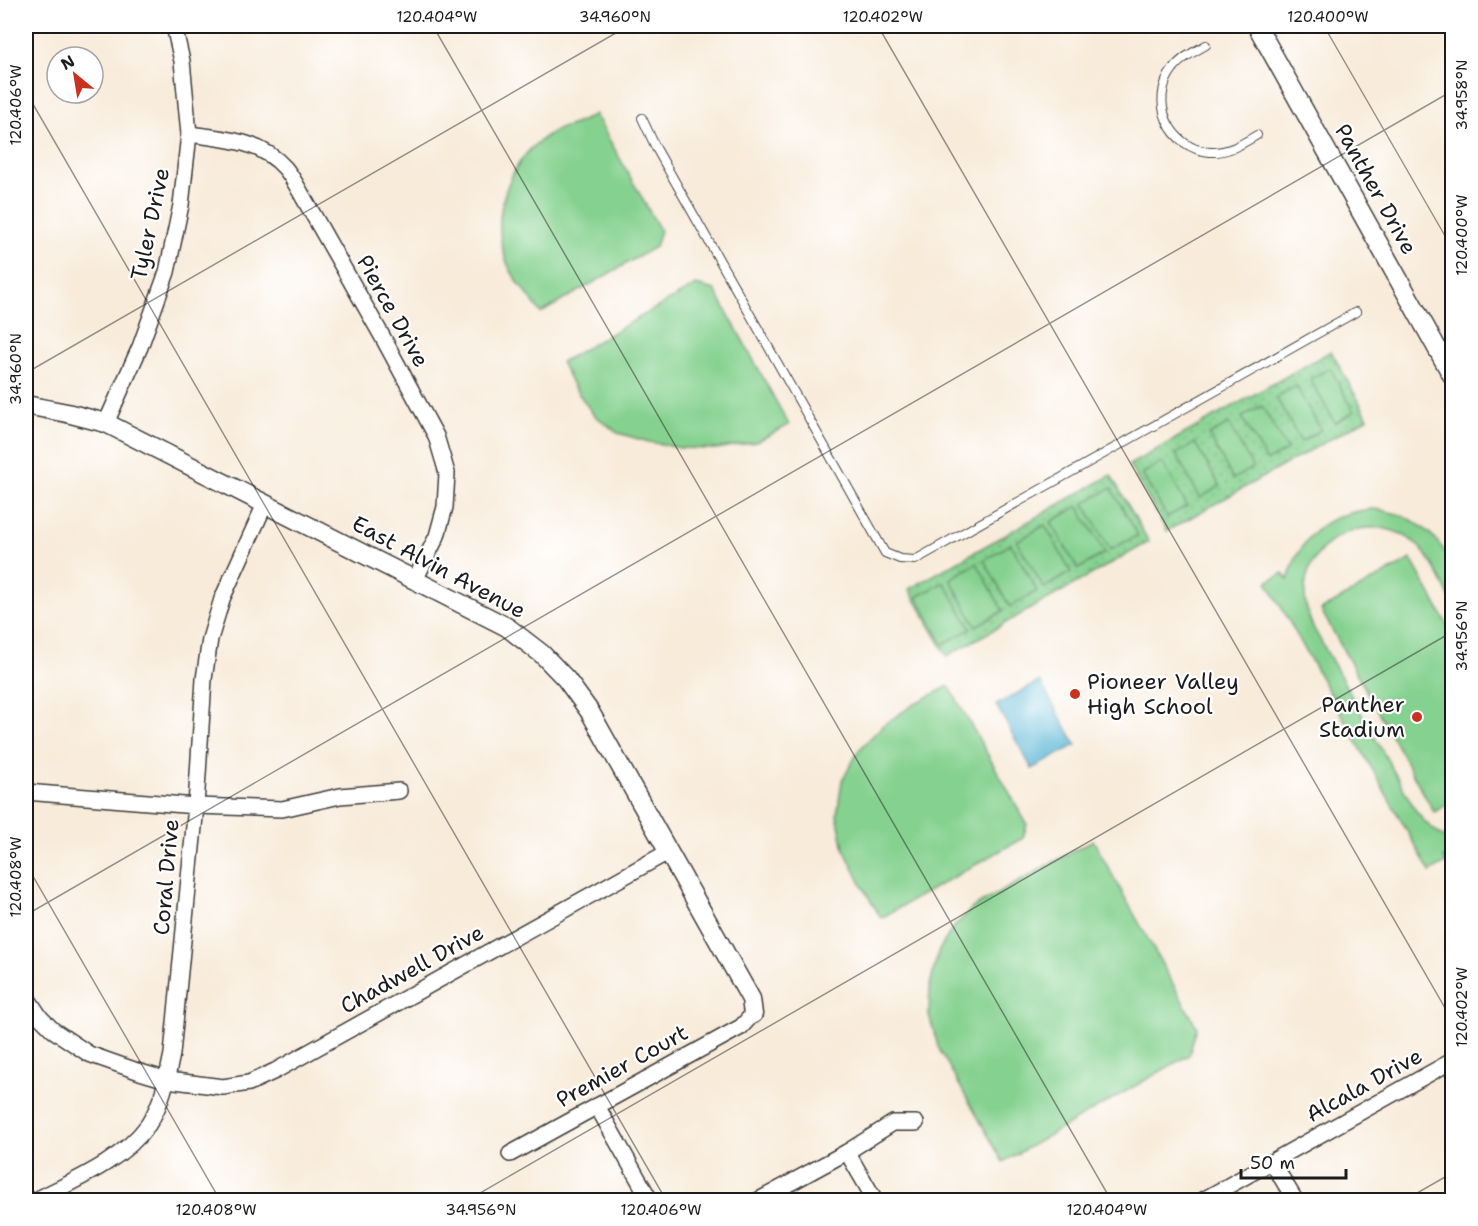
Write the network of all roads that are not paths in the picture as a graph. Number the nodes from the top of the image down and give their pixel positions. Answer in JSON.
{"nodes":[{"id":1,"x":174,"y":26,"type":"edge"},
{"id":2,"x":1257,"y":26,"type":"edge"},
{"id":3,"x":1206,"y":45,"type":"dead end"},
{"id":4,"x":642,"y":118,"type":"dead end"},
{"id":5,"x":189,"y":134,"type":"junction"},
{"id":6,"x":1257,"y":135,"type":"dead end"},
{"id":7,"x":1356,"y":312,"type":"dead end"},
{"id":8,"x":1452,"y":375,"type":"edge"},
{"id":9,"x":26,"y":405,"type":"edge"},
{"id":10,"x":106,"y":423,"type":"junction"},
{"id":11,"x":265,"y":504,"type":"junction"},
{"id":12,"x":415,"y":580,"type":"junction"},
{"id":13,"x":399,"y":791,"type":"dead end"},
{"id":14,"x":26,"y":792,"type":"edge"},
{"id":15,"x":196,"y":806,"type":"junction"},
{"id":16,"x":668,"y":852,"type":"junction"},
{"id":17,"x":26,"y":996,"type":"edge"},
{"id":18,"x":753,"y":1014,"type":"joint"},
{"id":19,"x":1452,"y":1061,"type":"edge"},
{"id":20,"x":167,"y":1080,"type":"junction"},
{"id":21,"x":597,"y":1106,"type":"junction"},
{"id":22,"x":916,"y":1123,"type":"dead end"},
{"id":23,"x":847,"y":1152,"type":"junction"},
{"id":24,"x":510,"y":1154,"type":"dead end"},
{"id":25,"x":1272,"y":1162,"type":"junction"},
{"id":26,"x":36,"y":1200,"type":"edge"},
{"id":27,"x":650,"y":1200,"type":"edge"},
{"id":28,"x":759,"y":1200,"type":"edge"},
{"id":29,"x":875,"y":1200,"type":"edge"},
{"id":30,"x":1203,"y":1200,"type":"edge"},
{"id":31,"x":1295,"y":1200,"type":"edge"}],
"edges":[{"from":1,"to":5,"type":"street","name":"Tyler Drive"},
{"from":2,"to":8,"type":"street","name":"Panther Drive"},
{"from":3,"to":6,"type":"lane"},
{"from":4,"to":7,"type":"lane"},
{"from":5,"to":10,"type":"street","name":"Tyler Drive"},
{"from":5,"to":12,"type":"street","name":"Pierce Drive"},
{"from":9,"to":10,"type":"street","name":"East Alvin Avenue"},
{"from":10,"to":11,"type":"street","name":"East Alvin Avenue"},
{"from":11,"to":12,"type":"street","name":"East Alvin Avenue"},
{"from":11,"to":15,"type":"street","name":"Coral Drive"},
{"from":12,"to":16,"type":"street","name":"East Alvin Avenue"},
{"from":13,"to":15,"type":"street"},
{"from":14,"to":15,"type":"street"},
{"from":15,"to":20,"type":"street","name":"Coral Drive"},
{"from":16,"to":18,"type":"street","name":"East Alvin Avenue"},
{"from":16,"to":20,"type":"street","name":"Chadwell Drive"},
{"from":17,"to":20,"type":"street","name":"Chadwell Drive"},
{"from":18,"to":21,"type":"street","name":"Premier Court"},
{"from":19,"to":25,"type":"street","name":"Alcala Drive"},
{"from":20,"to":26,"type":"street","name":"Coral Drive"},
{"from":21,"to":24,"type":"street","name":"Premier Court"},
{"from":21,"to":27,"type":"street"},
{"from":22,"to":23,"type":"street"},
{"from":23,"to":28,"type":"street"},
{"from":23,"to":29,"type":"street"},
{"from":25,"to":30,"type":"street","name":"Alcala Drive"},
{"from":25,"to":31,"type":"street"}]}
